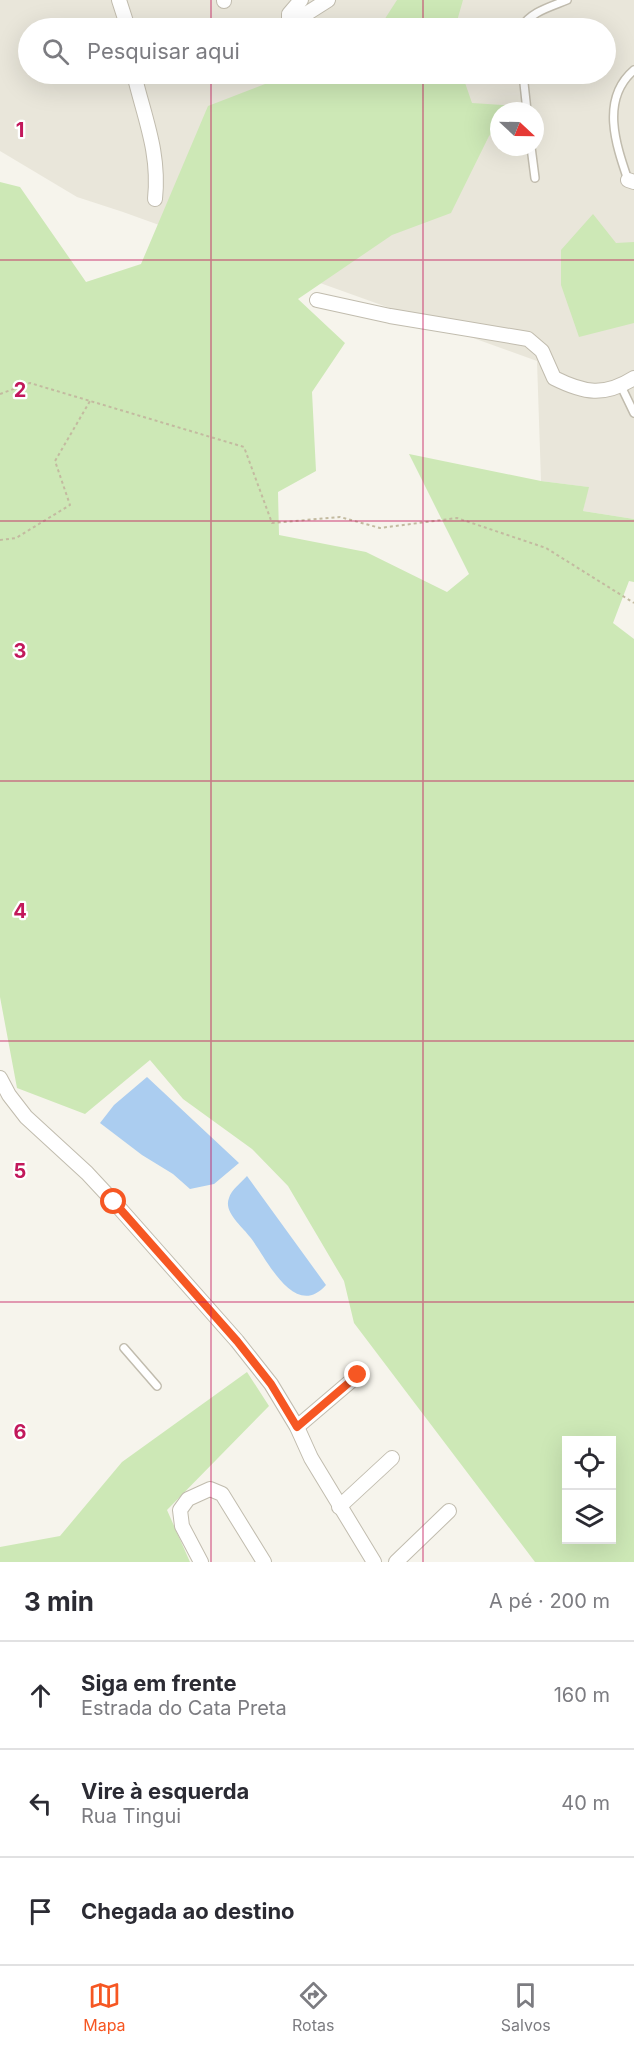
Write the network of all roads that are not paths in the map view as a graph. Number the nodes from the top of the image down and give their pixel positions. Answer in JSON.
{"nodes":[{"id":1,"x":119,"y":0,"type":"edge"},
{"id":2,"x":301,"y":0,"type":"edge"},
{"id":3,"x":328,"y":0,"type":"edge"},
{"id":4,"x":567,"y":0,"type":"edge"},
{"id":5,"x":125,"y":18,"type":"edge"},
{"id":6,"x":289,"y":18,"type":"edge"},
{"id":7,"x":300,"y":18,"type":"edge"},
{"id":8,"x":529,"y":18,"type":"edge"},
{"id":9,"x":634,"y":70,"type":"edge"},
{"id":10,"x":137,"y":84,"type":"edge"},
{"id":11,"x":524,"y":84,"type":"edge"},
{"id":12,"x":526,"y":102,"type":"edge"},
{"id":13,"x":532,"y":156,"type":"edge"},
{"id":14,"x":535,"y":178,"type":"dead end"},
{"id":15,"x":631,"y":181,"type":"edge"},
{"id":16,"x":156,"y":199,"type":"dead end"},
{"id":17,"x":317,"y":300,"type":"dead end"},
{"id":18,"x":634,"y":378,"type":"edge"},
{"id":19,"x":621,"y":386,"type":"junction"},
{"id":20,"x":634,"y":412,"type":"edge"},
{"id":21,"x":0,"y":1078,"type":"edge"},
{"id":22,"x":124,"y":1348,"type":"dead end"},
{"id":23,"x":358,"y":1375,"type":"dead end"},
{"id":24,"x":157,"y":1386,"type":"dead end"},
{"id":25,"x":297,"y":1427,"type":"junction"},
{"id":26,"x":392,"y":1458,"type":"dead end"},
{"id":27,"x":339,"y":1507,"type":"junction"},
{"id":28,"x":449,"y":1511,"type":"dead end"},
{"id":29,"x":201,"y":1562,"type":"edge"},
{"id":30,"x":264,"y":1562,"type":"edge"},
{"id":31,"x":374,"y":1562,"type":"edge"},
{"id":32,"x":396,"y":1562,"type":"edge"}],
"edges":[{"from":1,"to":5,"type":"street"},
{"from":2,"to":6,"type":"street"},
{"from":3,"to":7,"type":"street"},
{"from":4,"to":8,"type":"lane"},
{"from":9,"to":15,"type":"lane"},
{"from":10,"to":16,"type":"street"},
{"from":11,"to":12,"type":"lane"},
{"from":13,"to":14,"type":"lane"},
{"from":17,"to":19,"type":"street"},
{"from":18,"to":19,"type":"street"},
{"from":19,"to":20,"type":"lane"},
{"from":21,"to":25,"type":"street"},
{"from":22,"to":24,"type":"lane"},
{"from":23,"to":25,"type":"street"},
{"from":25,"to":27,"type":"street"},
{"from":26,"to":27,"type":"street"},
{"from":27,"to":31,"type":"street"},
{"from":28,"to":32,"type":"street"},
{"from":29,"to":30,"type":"street"}]}
